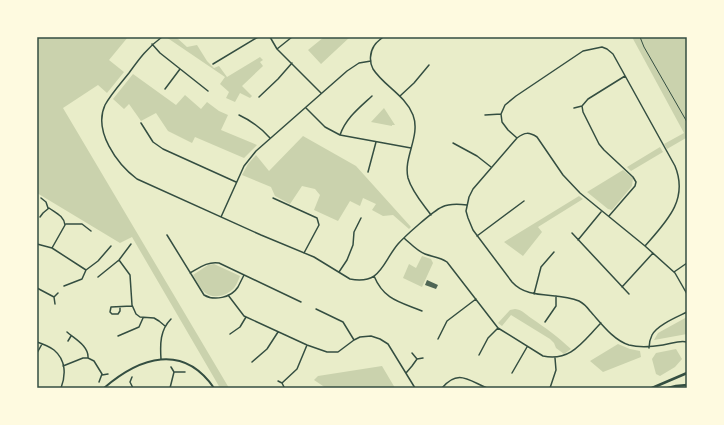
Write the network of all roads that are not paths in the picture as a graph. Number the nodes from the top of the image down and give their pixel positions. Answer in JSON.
{"nodes":[{"id":1,"x":162,"y":37,"type":"edge"},
{"id":2,"x":258,"y":37,"type":"edge"},
{"id":3,"x":270,"y":37,"type":"edge"},
{"id":4,"x":292,"y":37,"type":"edge"},
{"id":5,"x":383,"y":37,"type":"edge"},
{"id":6,"x":152,"y":44,"type":"junction"},
{"id":7,"x":277,"y":49,"type":"junction"},
{"id":8,"x":371,"y":61,"type":"junction"},
{"id":9,"x":292,"y":63,"type":"junction"},
{"id":10,"x":213,"y":64,"type":"dead end"},
{"id":11,"x":429,"y":65,"type":"dead end"},
{"id":12,"x":180,"y":69,"type":"junction"},
{"id":13,"x":625,"y":76,"type":"junction"},
{"id":14,"x":165,"y":89,"type":"dead end"},
{"id":15,"x":208,"y":91,"type":"dead end"},
{"id":16,"x":321,"y":93,"type":"junction"},
{"id":17,"x":259,"y":96,"type":"dead end"},
{"id":18,"x":372,"y":96,"type":"dead end"},
{"id":19,"x":400,"y":96,"type":"junction"},
{"id":20,"x":582,"y":106,"type":"junction"},
{"id":21,"x":305,"y":108,"type":"junction"},
{"id":22,"x":574,"y":108,"type":"dead end"},
{"id":23,"x":240,"y":114,"type":"dead end"},
{"id":24,"x":485,"y":114,"type":"dead end"},
{"id":25,"x":501,"y":114,"type":"junction"},
{"id":26,"x":141,"y":123,"type":"dead end"},
{"id":27,"x":340,"y":135,"type":"junction"},
{"id":28,"x":270,"y":138,"type":"junction"},
{"id":29,"x":517,"y":138,"type":"junction"},
{"id":30,"x":376,"y":142,"type":"junction"},
{"id":31,"x":453,"y":144,"type":"dead end"},
{"id":32,"x":411,"y":148,"type":"junction"},
{"id":33,"x":491,"y":168,"type":"junction"},
{"id":34,"x":368,"y":172,"type":"dead end"},
{"id":35,"x":236,"y":182,"type":"junction"},
{"id":36,"x":41,"y":198,"type":"dead end"},
{"id":37,"x":273,"y":198,"type":"dead end"},
{"id":38,"x":524,"y":201,"type":"dead end"},
{"id":39,"x":467,"y":205,"type":"junction"},
{"id":40,"x":48,"y":208,"type":"junction"},
{"id":41,"x":602,"y":211,"type":"junction"},
{"id":42,"x":431,"y":215,"type":"junction"},
{"id":43,"x":608,"y":216,"type":"junction"},
{"id":44,"x":40,"y":217,"type":"dead end"},
{"id":45,"x":220,"y":217,"type":"junction"},
{"id":46,"x":361,"y":218,"type":"dead end"},
{"id":47,"x":66,"y":224,"type":"junction"},
{"id":48,"x":91,"y":231,"type":"dead end"},
{"id":49,"x":572,"y":233,"type":"dead end"},
{"id":50,"x":167,"y":235,"type":"dead end"},
{"id":51,"x":477,"y":236,"type":"junction"},
{"id":52,"x":404,"y":238,"type":"junction"},
{"id":53,"x":578,"y":240,"type":"junction"},
{"id":54,"x":37,"y":244,"type":"edge"},
{"id":55,"x":131,"y":244,"type":"dead end"},
{"id":56,"x":111,"y":246,"type":"dead end"},
{"id":57,"x":645,"y":246,"type":"junction"},
{"id":58,"x":52,"y":248,"type":"junction"},
{"id":59,"x":554,"y":252,"type":"dead end"},
{"id":60,"x":304,"y":253,"type":"junction"},
{"id":61,"x":653,"y":254,"type":"junction"},
{"id":62,"x":119,"y":260,"type":"junction"},
{"id":63,"x":687,"y":263,"type":"edge"},
{"id":64,"x":86,"y":270,"type":"junction"},
{"id":65,"x":339,"y":272,"type":"junction"},
{"id":66,"x":674,"y":272,"type":"junction"},
{"id":67,"x":190,"y":273,"type":"junction"},
{"id":68,"x":244,"y":275,"type":"junction"},
{"id":69,"x":374,"y":276,"type":"junction"},
{"id":70,"x":98,"y":277,"type":"dead end"},
{"id":71,"x":64,"y":286,"type":"dead end"},
{"id":72,"x":622,"y":287,"type":"junction"},
{"id":73,"x":37,"y":288,"type":"edge"},
{"id":74,"x":58,"y":293,"type":"dead end"},
{"id":75,"x":534,"y":294,"type":"junction"},
{"id":76,"x":629,"y":294,"type":"dead end"},
{"id":77,"x":687,"y":294,"type":"edge"},
{"id":78,"x":228,"y":295,"type":"junction"},
{"id":79,"x":556,"y":296,"type":"junction"},
{"id":80,"x":54,"y":297,"type":"junction"},
{"id":81,"x":476,"y":299,"type":"junction"},
{"id":82,"x":301,"y":302,"type":"dead end"},
{"id":83,"x":56,"y":304,"type":"dead end"},
{"id":84,"x":132,"y":306,"type":"junction"},
{"id":85,"x":120,"y":307,"type":"junction"},
{"id":86,"x":316,"y":309,"type":"dead end"},
{"id":87,"x":422,"y":311,"type":"dead end"},
{"id":88,"x":687,"y":312,"type":"edge"},
{"id":89,"x":246,"y":317,"type":"junction"},
{"id":90,"x":143,"y":318,"type":"junction"},
{"id":91,"x":172,"y":319,"type":"dead end"},
{"id":92,"x":545,"y":322,"type":"dead end"},
{"id":93,"x":601,"y":322,"type":"junction"},
{"id":94,"x":165,"y":326,"type":"junction"},
{"id":95,"x":498,"y":328,"type":"junction"},
{"id":96,"x":66,"y":332,"type":"dead end"},
{"id":97,"x":278,"y":332,"type":"junction"},
{"id":98,"x":230,"y":334,"type":"dead end"},
{"id":99,"x":71,"y":336,"type":"junction"},
{"id":100,"x":118,"y":336,"type":"dead end"},
{"id":101,"x":438,"y":339,"type":"dead end"},
{"id":102,"x":354,"y":340,"type":"junction"},
{"id":103,"x":68,"y":341,"type":"dead end"},
{"id":104,"x":37,"y":342,"type":"edge"},
{"id":105,"x":687,"y":342,"type":"edge"},
{"id":106,"x":42,"y":344,"type":"junction"},
{"id":107,"x":307,"y":346,"type":"junction"},
{"id":108,"x":527,"y":347,"type":"junction"},
{"id":109,"x":649,"y":348,"type":"junction"},
{"id":110,"x":37,"y":353,"type":"edge"},
{"id":111,"x":412,"y":353,"type":"dead end"},
{"id":112,"x":479,"y":355,"type":"dead end"},
{"id":113,"x":88,"y":358,"type":"junction"},
{"id":114,"x":423,"y":358,"type":"dead end"},
{"id":115,"x":554,"y":358,"type":"junction"},
{"id":116,"x":161,"y":359,"type":"junction"},
{"id":117,"x":417,"y":359,"type":"junction"},
{"id":118,"x":252,"y":362,"type":"dead end"},
{"id":119,"x":63,"y":366,"type":"junction"},
{"id":120,"x":171,"y":367,"type":"dead end"},
{"id":121,"x":174,"y":372,"type":"junction"},
{"id":122,"x":185,"y":372,"type":"dead end"},
{"id":123,"x":406,"y":373,"type":"junction"},
{"id":124,"x":512,"y":373,"type":"dead end"},
{"id":125,"x":687,"y":373,"type":"edge"},
{"id":126,"x":108,"y":374,"type":"dead end"},
{"id":127,"x":102,"y":375,"type":"junction"},
{"id":128,"x":132,"y":377,"type":"dead end"},
{"id":129,"x":278,"y":381,"type":"dead end"},
{"id":130,"x":98,"y":382,"type":"dead end"},
{"id":131,"x":282,"y":383,"type":"junction"},
{"id":132,"x":687,"y":385,"type":"edge"},
{"id":133,"x":284,"y":387,"type":"dead end"},
{"id":134,"x":481,"y":387,"type":"edge"},
{"id":135,"x":61,"y":388,"type":"edge"},
{"id":136,"x":104,"y":388,"type":"edge"},
{"id":137,"x":133,"y":388,"type":"edge"},
{"id":138,"x":170,"y":388,"type":"edge"},
{"id":139,"x":214,"y":388,"type":"edge"},
{"id":140,"x":415,"y":388,"type":"edge"},
{"id":141,"x":442,"y":388,"type":"edge"},
{"id":142,"x":487,"y":388,"type":"edge"},
{"id":143,"x":550,"y":388,"type":"edge"},
{"id":144,"x":652,"y":388,"type":"edge"},
{"id":145,"x":668,"y":388,"type":"edge"}],
"edges":[{"from":1,"to":6,"type":"street"},
{"from":2,"to":10,"type":"street"},
{"from":3,"to":7,"type":"street"},
{"from":4,"to":7,"type":"street"},
{"from":5,"to":8,"type":"street"},
{"from":6,"to":12,"type":"street"},
{"from":6,"to":45,"type":"street"},
{"from":7,"to":9,"type":"street"},
{"from":8,"to":16,"type":"street"},
{"from":8,"to":19,"type":"street"},
{"from":9,"to":16,"type":"street"},
{"from":9,"to":17,"type":"street"},
{"from":11,"to":19,"type":"street"},
{"from":12,"to":14,"type":"street"},
{"from":12,"to":15,"type":"street"},
{"from":13,"to":20,"type":"street"},
{"from":13,"to":25,"type":"street"},
{"from":13,"to":57,"type":"street"},
{"from":16,"to":21,"type":"street"},
{"from":18,"to":27,"type":"street"},
{"from":19,"to":32,"type":"street"},
{"from":20,"to":22,"type":"street"},
{"from":20,"to":43,"type":"street"},
{"from":21,"to":27,"type":"street"},
{"from":21,"to":28,"type":"street"},
{"from":23,"to":28,"type":"street"},
{"from":24,"to":25,"type":"street"},
{"from":25,"to":29,"type":"street"},
{"from":26,"to":35,"type":"street"},
{"from":27,"to":30,"type":"street"},
{"from":28,"to":35,"type":"street"},
{"from":29,"to":33,"type":"street"},
{"from":29,"to":41,"type":"street"},
{"from":30,"to":32,"type":"street"},
{"from":30,"to":34,"type":"street"},
{"from":31,"to":33,"type":"street"},
{"from":32,"to":42,"type":"street"},
{"from":33,"to":39,"type":"street"},
{"from":35,"to":45,"type":"street"},
{"from":36,"to":40,"type":"street"},
{"from":37,"to":60,"type":"street"},
{"from":38,"to":51,"type":"street"},
{"from":39,"to":42,"type":"street"},
{"from":39,"to":51,"type":"street"},
{"from":40,"to":44,"type":"street"},
{"from":40,"to":47,"type":"street"},
{"from":41,"to":43,"type":"street"},
{"from":41,"to":53,"type":"street"},
{"from":42,"to":52,"type":"street"},
{"from":43,"to":57,"type":"street"},
{"from":45,"to":60,"type":"street"},
{"from":46,"to":65,"type":"street"},
{"from":47,"to":48,"type":"street"},
{"from":47,"to":58,"type":"street"},
{"from":49,"to":53,"type":"street"},
{"from":50,"to":67,"type":"street"},
{"from":51,"to":75,"type":"street"},
{"from":52,"to":69,"type":"street"},
{"from":52,"to":81,"type":"street"},
{"from":53,"to":72,"type":"street"},
{"from":54,"to":58,"type":"street"},
{"from":55,"to":62,"type":"street"},
{"from":56,"to":64,"type":"street"},
{"from":57,"to":61,"type":"street"},
{"from":58,"to":64,"type":"street"},
{"from":59,"to":75,"type":"street"},
{"from":60,"to":65,"type":"street"},
{"from":61,"to":66,"type":"street"},
{"from":61,"to":72,"type":"street"},
{"from":62,"to":70,"type":"street"},
{"from":62,"to":84,"type":"street"},
{"from":63,"to":66,"type":"street"},
{"from":64,"to":71,"type":"street"},
{"from":65,"to":69,"type":"street"},
{"from":66,"to":77,"type":"street"},
{"from":67,"to":68,"type":"street"},
{"from":67,"to":78,"type":"street"},
{"from":68,"to":78,"type":"street"},
{"from":68,"to":82,"type":"street"},
{"from":69,"to":87,"type":"street"},
{"from":72,"to":76,"type":"street"},
{"from":73,"to":80,"type":"street"},
{"from":74,"to":80,"type":"street"},
{"from":75,"to":79,"type":"street"},
{"from":78,"to":89,"type":"street"},
{"from":79,"to":92,"type":"street"},
{"from":79,"to":93,"type":"street"},
{"from":80,"to":83,"type":"street"},
{"from":81,"to":95,"type":"street"},
{"from":81,"to":101,"type":"street"},
{"from":84,"to":85,"type":"street"},
{"from":84,"to":90,"type":"street"},
{"from":85,"to":85,"type":"street"},
{"from":86,"to":102,"type":"street"},
{"from":88,"to":109,"type":"street"},
{"from":89,"to":97,"type":"street"},
{"from":89,"to":98,"type":"street"},
{"from":90,"to":94,"type":"street"},
{"from":90,"to":100,"type":"street"},
{"from":91,"to":94,"type":"street"},
{"from":93,"to":109,"type":"street"},
{"from":93,"to":115,"type":"street"},
{"from":94,"to":116,"type":"street"},
{"from":95,"to":108,"type":"street"},
{"from":95,"to":112,"type":"street"},
{"from":96,"to":99,"type":"street"},
{"from":97,"to":107,"type":"street"},
{"from":97,"to":118,"type":"street"},
{"from":99,"to":103,"type":"street"},
{"from":99,"to":113,"type":"street"},
{"from":102,"to":107,"type":"street"},
{"from":102,"to":123,"type":"street"},
{"from":104,"to":106,"type":"street"},
{"from":105,"to":109,"type":"street"},
{"from":106,"to":110,"type":"street"},
{"from":106,"to":119,"type":"street"},
{"from":107,"to":131,"type":"street"},
{"from":108,"to":115,"type":"street"},
{"from":108,"to":124,"type":"street"},
{"from":111,"to":117,"type":"street"},
{"from":113,"to":119,"type":"street"},
{"from":113,"to":127,"type":"street"},
{"from":114,"to":117,"type":"street"},
{"from":115,"to":143,"type":"street"},
{"from":116,"to":136,"type":"street"},
{"from":116,"to":139,"type":"street"},
{"from":117,"to":123,"type":"street"},
{"from":119,"to":135,"type":"street"},
{"from":120,"to":121,"type":"street"},
{"from":121,"to":122,"type":"street"},
{"from":121,"to":138,"type":"street"},
{"from":123,"to":140,"type":"street"},
{"from":125,"to":144,"type":"main road"},
{"from":126,"to":127,"type":"street"},
{"from":127,"to":130,"type":"street"},
{"from":128,"to":137,"type":"street"},
{"from":129,"to":131,"type":"street"},
{"from":131,"to":133,"type":"street"},
{"from":132,"to":145,"type":"main road"},
{"from":134,"to":141,"type":"street"},
{"from":134,"to":142,"type":"street"}]}
